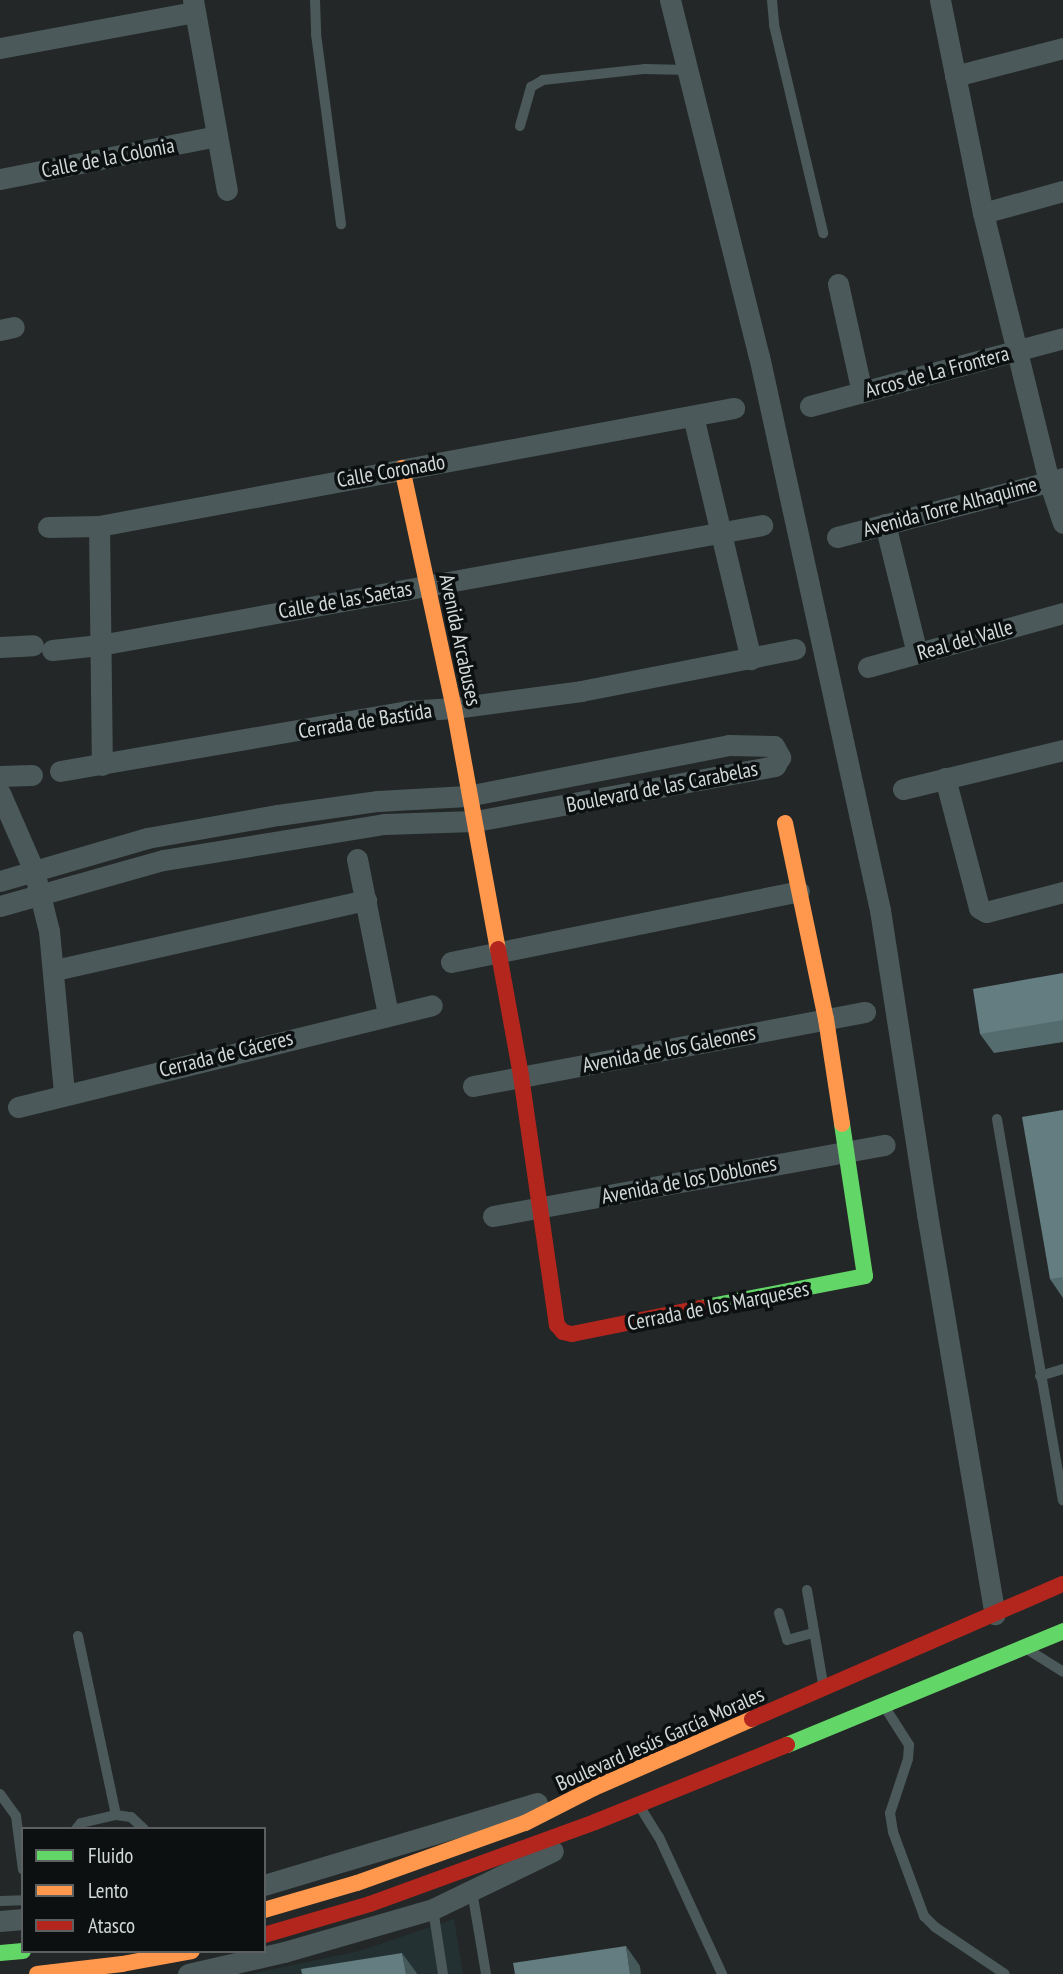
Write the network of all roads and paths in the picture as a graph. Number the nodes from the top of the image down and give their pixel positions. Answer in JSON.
{"nodes":[{"id":1,"x":315,"y":0,"type":"edge"},
{"id":2,"x":670,"y":0,"type":"edge"},
{"id":3,"x":772,"y":0,"type":"edge"},
{"id":4,"x":940,"y":0,"type":"edge"},
{"id":5,"x":194,"y":6,"type":"edge"},
{"id":6,"x":0,"y":48,"type":"edge"},
{"id":7,"x":1063,"y":48,"type":"edge"},
{"id":8,"x":688,"y":69,"type":"junction"},
{"id":9,"x":955,"y":76,"type":"junction"},
{"id":10,"x":520,"y":126,"type":"dead end"},
{"id":11,"x":217,"y":136,"type":"junction"},
{"id":12,"x":0,"y":179,"type":"edge"},
{"id":13,"x":227,"y":190,"type":"dead end"},
{"id":14,"x":1063,"y":191,"type":"edge"},
{"id":15,"x":983,"y":213,"type":"junction"},
{"id":16,"x":341,"y":224,"type":"dead end"},
{"id":17,"x":823,"y":233,"type":"dead end"},
{"id":18,"x":838,"y":284,"type":"dead end"},
{"id":19,"x":1063,"y":338,"type":"edge"},
{"id":20,"x":1017,"y":350,"type":"junction"},
{"id":21,"x":862,"y":392,"type":"junction"},
{"id":22,"x":810,"y":406,"type":"dead end"},
{"id":23,"x":734,"y":408,"type":"dead end"},
{"id":24,"x":693,"y":416,"type":"junction"},
{"id":25,"x":402,"y":468,"type":"junction"},
{"id":26,"x":1056,"y":480,"type":"edge"},
{"id":27,"x":1063,"y":523,"type":"edge"},
{"id":28,"x":885,"y":524,"type":"junction"},
{"id":29,"x":762,"y":525,"type":"dead end"},
{"id":30,"x":99,"y":526,"type":"junction"},
{"id":31,"x":48,"y":527,"type":"dead end"},
{"id":32,"x":721,"y":533,"type":"junction"},
{"id":33,"x":837,"y":537,"type":"dead end"},
{"id":34,"x":426,"y":585,"type":"junction"},
{"id":35,"x":1063,"y":613,"type":"edge"},
{"id":36,"x":100,"y":645,"type":"junction"},
{"id":37,"x":0,"y":647,"type":"edge"},
{"id":38,"x":794,"y":649,"type":"dead end"},
{"id":39,"x":917,"y":653,"type":"junction"},
{"id":40,"x":751,"y":659,"type":"junction"},
{"id":41,"x":868,"y":667,"type":"dead end"},
{"id":42,"x":454,"y":708,"type":"junction"},
{"id":43,"x":1063,"y":750,"type":"edge"},
{"id":44,"x":102,"y":765,"type":"junction"},
{"id":45,"x":60,"y":771,"type":"dead end"},
{"id":46,"x":33,"y":775,"type":"dead end"},
{"id":47,"x":0,"y":776,"type":"edge"},
{"id":48,"x":945,"y":778,"type":"junction"},
{"id":49,"x":903,"y":789,"type":"dead end"},
{"id":50,"x":0,"y":793,"type":"edge"},
{"id":51,"x":467,"y":796,"type":"junction"},
{"id":52,"x":474,"y":821,"type":"junction"},
{"id":53,"x":785,"y":823,"type":"dead end"},
{"id":54,"x":357,"y":859,"type":"dead end"},
{"id":55,"x":34,"y":871,"type":"junction"},
{"id":56,"x":0,"y":881,"type":"edge"},
{"id":57,"x":799,"y":891,"type":"junction"},
{"id":58,"x":1063,"y":892,"type":"edge"},
{"id":59,"x":41,"y":894,"type":"junction"},
{"id":60,"x":366,"y":900,"type":"junction"},
{"id":61,"x":0,"y":906,"type":"edge"},
{"id":62,"x":498,"y":954,"type":"junction"},
{"id":63,"x":451,"y":962,"type":"dead end"},
{"id":64,"x":55,"y":970,"type":"junction"},
{"id":65,"x":432,"y":1005,"type":"dead end"},
{"id":66,"x":864,"y":1012,"type":"dead end"},
{"id":67,"x":388,"y":1014,"type":"junction"},
{"id":68,"x":826,"y":1019,"type":"junction"},
{"id":69,"x":521,"y":1076,"type":"junction"},
{"id":70,"x":473,"y":1086,"type":"dead end"},
{"id":71,"x":64,"y":1094,"type":"junction"},
{"id":72,"x":18,"y":1107,"type":"dead end"},
{"id":73,"x":997,"y":1119,"type":"dead end"},
{"id":74,"x":885,"y":1144,"type":"dead end"},
{"id":75,"x":844,"y":1151,"type":"junction"},
{"id":76,"x":539,"y":1208,"type":"junction"},
{"id":77,"x":492,"y":1216,"type":"dead end"},
{"id":78,"x":1063,"y":1369,"type":"edge"},
{"id":79,"x":1040,"y":1376,"type":"junction"},
{"id":80,"x":1063,"y":1500,"type":"edge"},
{"id":81,"x":1063,"y":1584,"type":"edge"},
{"id":82,"x":807,"y":1590,"type":"dead end"},
{"id":83,"x":779,"y":1612,"type":"dead end"},
{"id":84,"x":995,"y":1614,"type":"junction"},
{"id":85,"x":1063,"y":1631,"type":"edge"},
{"id":86,"x":814,"y":1633,"type":"junction"},
{"id":87,"x":78,"y":1636,"type":"dead end"},
{"id":88,"x":1024,"y":1648,"type":"junction"},
{"id":89,"x":1063,"y":1672,"type":"edge"},
{"id":90,"x":824,"y":1690,"type":"junction"},
{"id":91,"x":884,"y":1706,"type":"junction"},
{"id":92,"x":594,"y":1788,"type":"junction"},
{"id":93,"x":0,"y":1794,"type":"edge"},
{"id":94,"x":639,"y":1805,"type":"junction"},
{"id":95,"x":116,"y":1815,"type":"junction"},
{"id":96,"x":595,"y":1822,"type":"junction"},
{"id":97,"x":77,"y":1827,"type":"edge"},
{"id":98,"x":142,"y":1827,"type":"edge"},
{"id":99,"x":21,"y":1854,"type":"edge"},
{"id":100,"x":266,"y":1884,"type":"edge"},
{"id":101,"x":472,"y":1891,"type":"junction"},
{"id":102,"x":21,"y":1900,"type":"edge"},
{"id":103,"x":0,"y":1901,"type":"edge"},
{"id":104,"x":266,"y":1909,"type":"edge"},
{"id":105,"x":433,"y":1909,"type":"junction"},
{"id":106,"x":21,"y":1919,"type":"edge"},
{"id":107,"x":0,"y":1921,"type":"edge"},
{"id":108,"x":266,"y":1934,"type":"edge"},
{"id":109,"x":21,"y":1951,"type":"edge"},
{"id":110,"x":0,"y":1953,"type":"edge"},
{"id":111,"x":181,"y":1953,"type":"edge"},
{"id":112,"x":37,"y":1974,"type":"edge"},
{"id":113,"x":188,"y":1974,"type":"edge"},
{"id":114,"x":443,"y":1974,"type":"edge"},
{"id":115,"x":486,"y":1974,"type":"edge"},
{"id":116,"x":722,"y":1974,"type":"edge"},
{"id":117,"x":1005,"y":1974,"type":"edge"}],
"edges":[{"from":1,"to":16,"type":"lane"},
{"from":2,"to":8,"type":"street"},
{"from":3,"to":17,"type":"lane"},
{"from":4,"to":9,"type":"street"},
{"from":5,"to":6,"type":"street"},
{"from":5,"to":11,"type":"street"},
{"from":7,"to":9,"type":"street"},
{"from":8,"to":10,"type":"lane"},
{"from":8,"to":84,"type":"street"},
{"from":9,"to":15,"type":"street"},
{"from":11,"to":12,"type":"street","name":"Calle de la Colonia"},
{"from":11,"to":13,"type":"street"},
{"from":14,"to":15,"type":"street"},
{"from":15,"to":20,"type":"street"},
{"from":18,"to":21,"type":"street"},
{"from":19,"to":20,"type":"street","name":"Arcos de La Frontera"},
{"from":20,"to":21,"type":"street","name":"Arcos de La Frontera"},
{"from":20,"to":26,"type":"street"},
{"from":21,"to":22,"type":"street","name":"Arcos de La Frontera"},
{"from":23,"to":24,"type":"street","name":"Calle Coronado"},
{"from":24,"to":25,"type":"street","name":"Calle Coronado"},
{"from":24,"to":32,"type":"street"},
{"from":25,"to":30,"type":"street","name":"Calle Coronado"},
{"from":25,"to":34,"type":"main road","name":"Avenida Arcabuses"},
{"from":26,"to":27,"type":"street"},
{"from":26,"to":28,"type":"street","name":"Avenida Torre Alhaquime"},
{"from":28,"to":33,"type":"street","name":"Avenida Torre Alhaquime"},
{"from":28,"to":39,"type":"street"},
{"from":29,"to":32,"type":"street","name":"Calle de las Saetas"},
{"from":30,"to":31,"type":"street","name":"Calle Coronado"},
{"from":30,"to":36,"type":"street"},
{"from":32,"to":34,"type":"street","name":"Calle de las Saetas"},
{"from":32,"to":40,"type":"street"},
{"from":34,"to":36,"type":"street","name":"Calle de las Saetas"},
{"from":34,"to":42,"type":"main road","name":"Avenida Arcabuses"},
{"from":35,"to":39,"type":"street","name":"Real del Valle"},
{"from":36,"to":37,"type":"street","name":"Calle de las Saetas"},
{"from":36,"to":44,"type":"street"},
{"from":38,"to":40,"type":"street","name":"Cerrada de Bastida"},
{"from":39,"to":41,"type":"street","name":"Real del Valle"},
{"from":40,"to":42,"type":"street","name":"Cerrada de Bastida"},
{"from":42,"to":44,"type":"street","name":"Cerrada de Bastida"},
{"from":42,"to":51,"type":"main road","name":"Avenida Arcabuses"},
{"from":43,"to":48,"type":"street"},
{"from":44,"to":45,"type":"street","name":"Cerrada de Bastida"},
{"from":46,"to":47,"type":"street"},
{"from":48,"to":49,"type":"street"},
{"from":48,"to":58,"type":"street"},
{"from":50,"to":55,"type":"street"},
{"from":51,"to":52,"type":"main road","name":"Avenida Arcabuses"},
{"from":51,"to":52,"type":"street","name":"Boulevard de las Carabelas"},
{"from":51,"to":55,"type":"street","name":"Boulevard de las Carabelas"},
{"from":52,"to":59,"type":"street","name":"Boulevard de las Carabelas"},
{"from":52,"to":62,"type":"main road","name":"Cerrada de los Marqueses"},
{"from":53,"to":57,"type":"main road","name":"Cerrada de los Marqueses"},
{"from":54,"to":60,"type":"street"},
{"from":55,"to":56,"type":"street","name":"Boulevard de las Carabelas"},
{"from":55,"to":59,"type":"street"},
{"from":57,"to":62,"type":"street"},
{"from":57,"to":68,"type":"main road","name":"Cerrada de los Marqueses"},
{"from":59,"to":61,"type":"street","name":"Boulevard de las Carabelas"},
{"from":59,"to":64,"type":"street"},
{"from":60,"to":64,"type":"street"},
{"from":60,"to":67,"type":"street"},
{"from":62,"to":63,"type":"street"},
{"from":62,"to":69,"type":"main road","name":"Cerrada de los Marqueses"},
{"from":64,"to":71,"type":"street"},
{"from":65,"to":67,"type":"street","name":"Cerrada de Cáceres"},
{"from":66,"to":68,"type":"street","name":"Avenida de los Galeones"},
{"from":67,"to":71,"type":"street","name":"Cerrada de Cáceres"},
{"from":68,"to":69,"type":"street","name":"Avenida de los Galeones"},
{"from":68,"to":75,"type":"main road","name":"Cerrada de los Marqueses"},
{"from":69,"to":70,"type":"street","name":"Avenida de los Galeones"},
{"from":69,"to":76,"type":"main road","name":"Cerrada de los Marqueses"},
{"from":71,"to":72,"type":"street","name":"Cerrada de Cáceres"},
{"from":73,"to":79,"type":"lane"},
{"from":74,"to":75,"type":"street","name":"Avenida de los Doblones"},
{"from":75,"to":76,"type":"street","name":"Avenida de los Doblones"},
{"from":75,"to":76,"type":"main road","name":"Cerrada de los Marqueses"},
{"from":76,"to":77,"type":"street","name":"Avenida de los Doblones"},
{"from":78,"to":79,"type":"lane"},
{"from":79,"to":80,"type":"lane"},
{"from":81,"to":84,"type":"main road","name":"Boulevard Jesús García Morales"},
{"from":82,"to":86,"type":"lane"},
{"from":83,"to":86,"type":"lane"},
{"from":84,"to":90,"type":"main road","name":"Boulevard Jesús García Morales"},
{"from":85,"to":88,"type":"main road"},
{"from":86,"to":90,"type":"lane"},
{"from":87,"to":95,"type":"lane"},
{"from":88,"to":89,"type":"lane"},
{"from":88,"to":91,"type":"main road"},
{"from":90,"to":92,"type":"main road","name":"Boulevard Jesús García Morales"},
{"from":91,"to":94,"type":"main road"},
{"from":91,"to":117,"type":"lane"},
{"from":92,"to":100,"type":"street"},
{"from":92,"to":104,"type":"main road","name":"Boulevard Jesús García Morales"},
{"from":93,"to":99,"type":"lane"},
{"from":94,"to":96,"type":"main road"},
{"from":94,"to":116,"type":"lane"},
{"from":95,"to":97,"type":"lane"},
{"from":95,"to":98,"type":"lane"},
{"from":96,"to":101,"type":"street"},
{"from":96,"to":108,"type":"main road"},
{"from":101,"to":105,"type":"street"},
{"from":101,"to":115,"type":"lane"},
{"from":102,"to":103,"type":"lane"},
{"from":105,"to":113,"type":"street"},
{"from":105,"to":114,"type":"lane"},
{"from":106,"to":107,"type":"street"},
{"from":109,"to":110,"type":"main road"},
{"from":111,"to":112,"type":"main road"}]}
